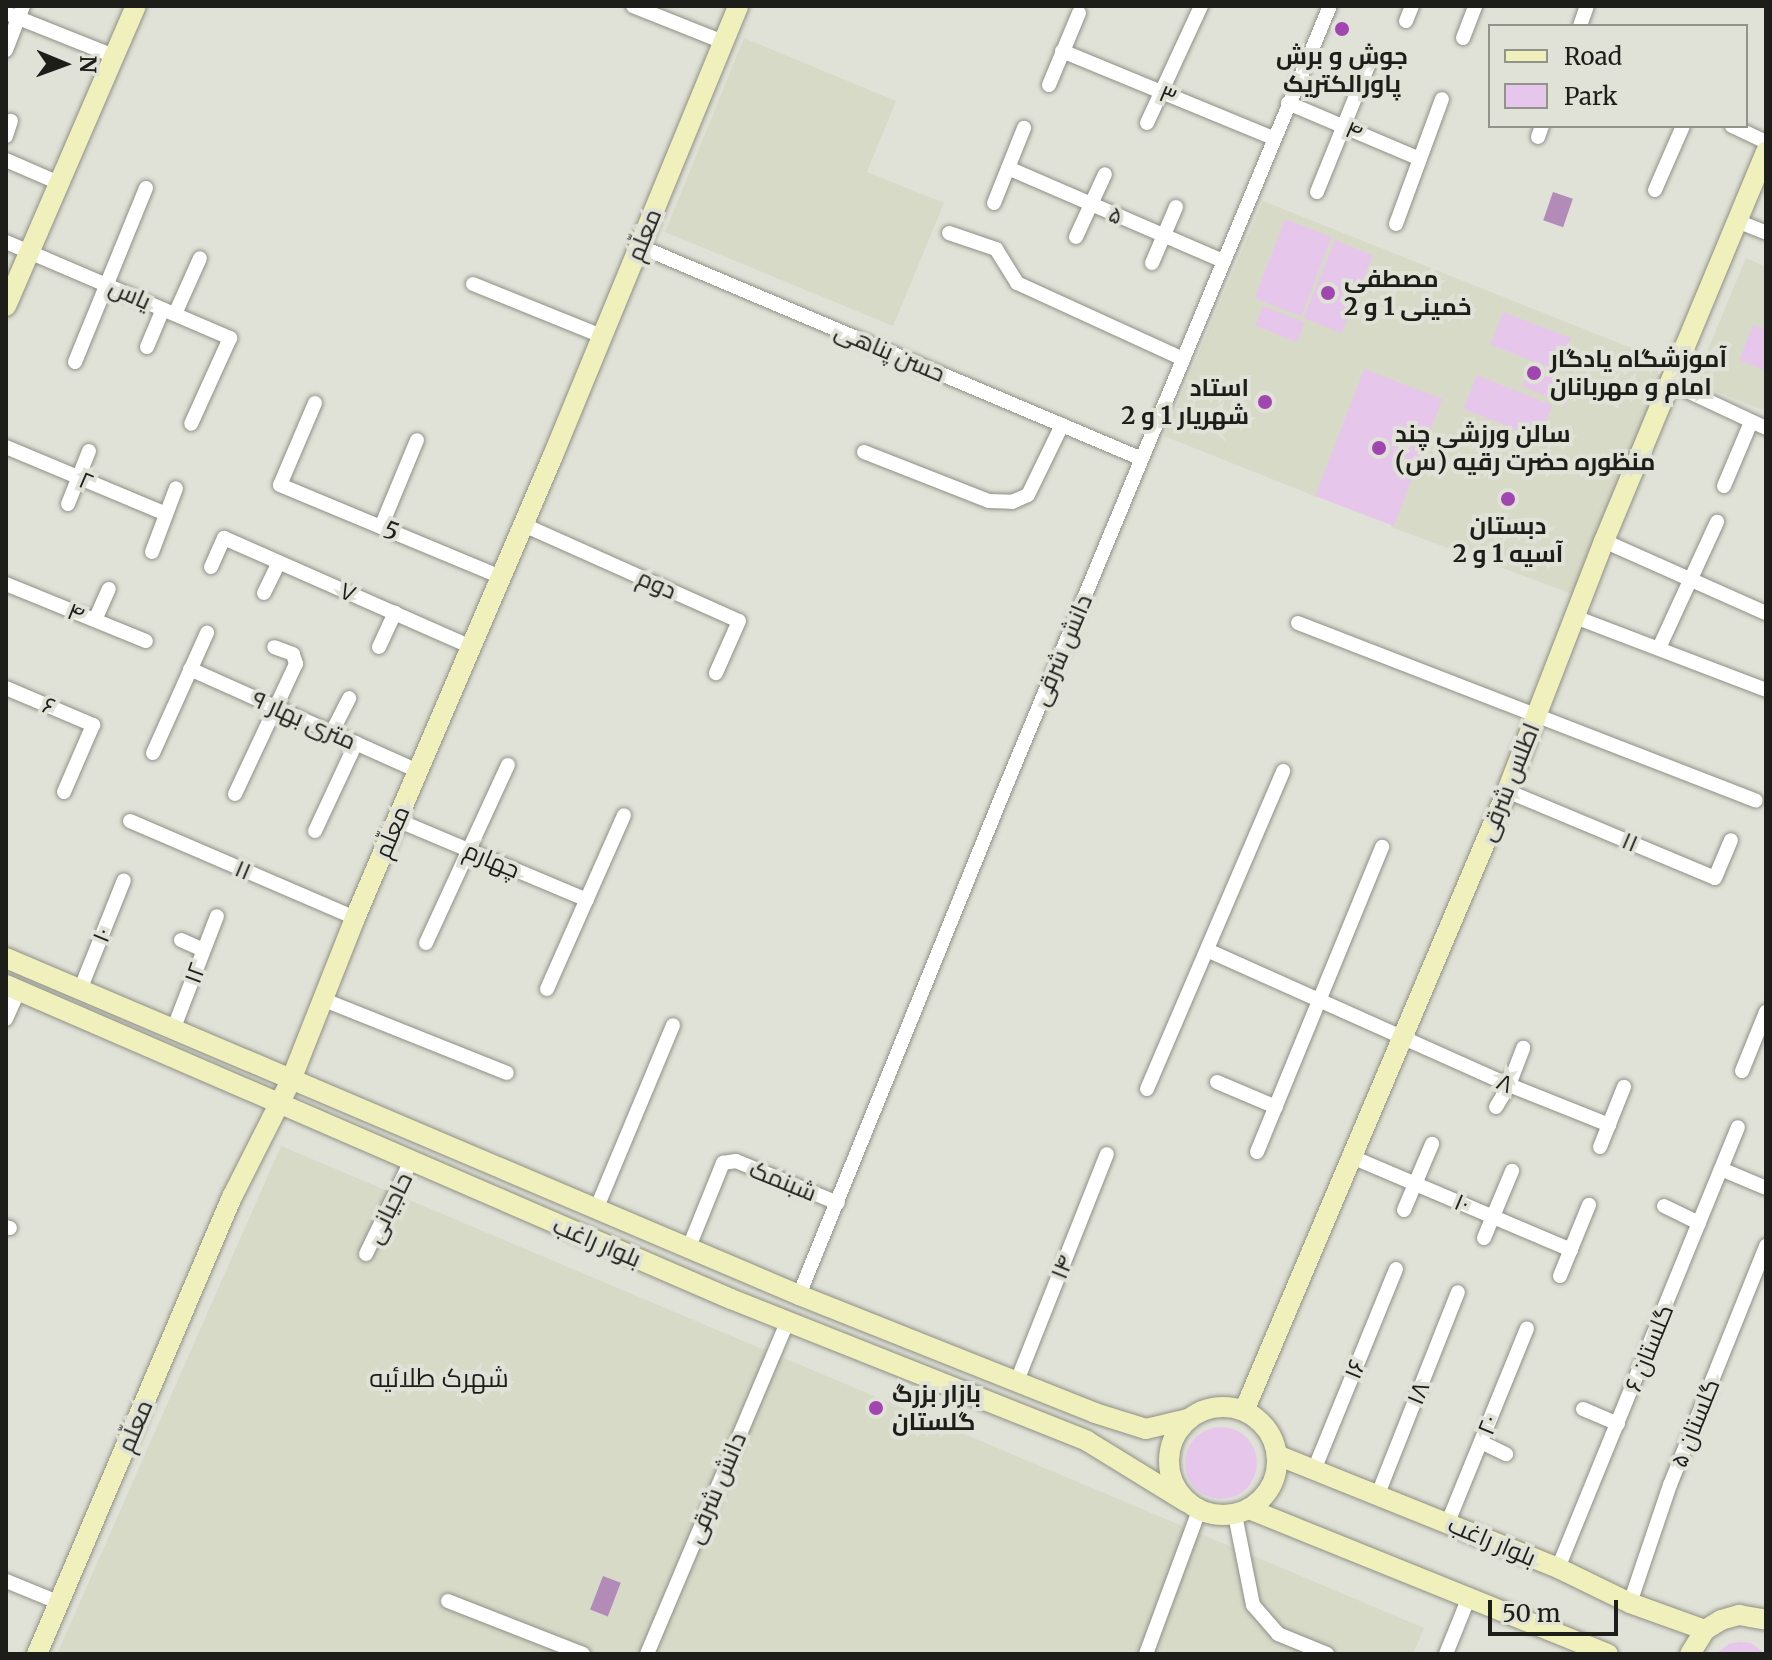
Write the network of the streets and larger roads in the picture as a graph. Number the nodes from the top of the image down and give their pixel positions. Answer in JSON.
{"nodes":[{"id":1,"x":136,"y":6,"type":"edge"},
{"id":2,"x":633,"y":6,"type":"edge"},
{"id":3,"x":738,"y":6,"type":"edge"},
{"id":4,"x":1201,"y":6,"type":"edge"},
{"id":5,"x":1330,"y":6,"type":"edge"},
{"id":6,"x":1412,"y":6,"type":"edge"},
{"id":7,"x":1475,"y":6,"type":"edge"},
{"id":8,"x":16,"y":12,"type":"edge"},
{"id":9,"x":1079,"y":13,"type":"dead end"},
{"id":10,"x":1406,"y":21,"type":"dead end"},
{"id":11,"x":1463,"y":38,"type":"dead end"},
{"id":12,"x":723,"y":42,"type":"junction"},
{"id":13,"x":6,"y":50,"type":"edge"},
{"id":14,"x":1062,"y":51,"type":"junction"},
{"id":15,"x":114,"y":56,"type":"junction"},
{"id":16,"x":1370,"y":61,"type":"dead end"},
{"id":17,"x":1049,"y":85,"type":"dead end"},
{"id":18,"x":1160,"y":91,"type":"junction"},
{"id":19,"x":1442,"y":99,"type":"dead end"},
{"id":20,"x":1288,"y":103,"type":"junction"},
{"id":21,"x":11,"y":121,"type":"dead end"},
{"id":22,"x":1147,"y":123,"type":"dead end"},
{"id":23,"x":1344,"y":127,"type":"junction"},
{"id":24,"x":1024,"y":128,"type":"dead end"},
{"id":25,"x":1682,"y":128,"type":"edge"},
{"id":26,"x":1736,"y":128,"type":"edge"},
{"id":27,"x":6,"y":136,"type":"edge"},
{"id":28,"x":1273,"y":138,"type":"junction"},
{"id":29,"x":1766,"y":142,"type":"edge"},
{"id":30,"x":1766,"y":151,"type":"edge"},
{"id":31,"x":1420,"y":159,"type":"junction"},
{"id":32,"x":6,"y":160,"type":"edge"},
{"id":33,"x":1008,"y":168,"type":"junction"},
{"id":34,"x":1105,"y":174,"type":"dead end"},
{"id":35,"x":59,"y":183,"type":"junction"},
{"id":36,"x":146,"y":188,"type":"dead end"},
{"id":37,"x":1655,"y":190,"type":"dead end"},
{"id":38,"x":1317,"y":192,"type":"dead end"},
{"id":39,"x":994,"y":203,"type":"dead end"},
{"id":40,"x":1092,"y":204,"type":"junction"},
{"id":41,"x":1176,"y":207,"type":"dead end"},
{"id":42,"x":1737,"y":221,"type":"junction"},
{"id":43,"x":1396,"y":224,"type":"dead end"},
{"id":44,"x":949,"y":233,"type":"dead end"},
{"id":45,"x":1766,"y":233,"type":"edge"},
{"id":46,"x":1164,"y":236,"type":"junction"},
{"id":47,"x":1076,"y":237,"type":"dead end"},
{"id":48,"x":6,"y":242,"type":"edge"},
{"id":49,"x":639,"y":246,"type":"junction"},
{"id":50,"x":30,"y":251,"type":"junction"},
{"id":51,"x":200,"y":258,"type":"dead end"},
{"id":52,"x":1223,"y":261,"type":"junction"},
{"id":53,"x":1152,"y":263,"type":"dead end"},
{"id":54,"x":473,"y":284,"type":"dead end"},
{"id":55,"x":108,"y":285,"type":"junction"},
{"id":56,"x":6,"y":306,"type":"edge"},
{"id":57,"x":169,"y":312,"type":"junction"},
{"id":58,"x":602,"y":336,"type":"junction"},
{"id":59,"x":147,"y":347,"type":"dead end"},
{"id":60,"x":1183,"y":359,"type":"junction"},
{"id":61,"x":75,"y":362,"type":"dead end"},
{"id":62,"x":1670,"y":383,"type":"junction"},
{"id":63,"x":315,"y":403,"type":"dead end"},
{"id":64,"x":1751,"y":422,"type":"junction"},
{"id":65,"x":191,"y":424,"type":"dead end"},
{"id":66,"x":1062,"y":425,"type":"junction"},
{"id":67,"x":1766,"y":428,"type":"edge"},
{"id":68,"x":417,"y":440,"type":"dead end"},
{"id":69,"x":6,"y":447,"type":"edge"},
{"id":70,"x":89,"y":451,"type":"dead end"},
{"id":71,"x":864,"y":452,"type":"dead end"},
{"id":72,"x":1142,"y":459,"type":"junction"},
{"id":73,"x":78,"y":477,"type":"junction"},
{"id":74,"x":1724,"y":486,"type":"dead end"},
{"id":75,"x":176,"y":488,"type":"dead end"},
{"id":76,"x":68,"y":504,"type":"dead end"},
{"id":77,"x":166,"y":514,"type":"junction"},
{"id":78,"x":1717,"y":522,"type":"dead end"},
{"id":79,"x":524,"y":525,"type":"junction"},
{"id":80,"x":381,"y":527,"type":"junction"},
{"id":81,"x":1604,"y":541,"type":"junction"},
{"id":82,"x":152,"y":552,"type":"dead end"},
{"id":83,"x":279,"y":562,"type":"junction"},
{"id":84,"x":211,"y":567,"type":"dead end"},
{"id":85,"x":501,"y":577,"type":"junction"},
{"id":86,"x":1693,"y":578,"type":"junction"},
{"id":87,"x":6,"y":584,"type":"edge"},
{"id":88,"x":109,"y":589,"type":"dead end"},
{"id":89,"x":264,"y":593,"type":"dead end"},
{"id":90,"x":395,"y":613,"type":"junction"},
{"id":91,"x":1766,"y":613,"type":"edge"},
{"id":92,"x":1575,"y":617,"type":"junction"},
{"id":93,"x":95,"y":620,"type":"junction"},
{"id":94,"x":1298,"y":623,"type":"dead end"},
{"id":95,"x":207,"y":633,"type":"dead end"},
{"id":96,"x":146,"y":641,"type":"dead end"},
{"id":97,"x":274,"y":647,"type":"dead end"},
{"id":98,"x":379,"y":647,"type":"dead end"},
{"id":99,"x":471,"y":647,"type":"junction"},
{"id":100,"x":1659,"y":648,"type":"junction"},
{"id":101,"x":190,"y":669,"type":"junction"},
{"id":102,"x":716,"y":673,"type":"dead end"},
{"id":103,"x":7,"y":689,"type":"edge"},
{"id":104,"x":1766,"y":690,"type":"edge"},
{"id":105,"x":349,"y":698,"type":"dead end"},
{"id":106,"x":276,"y":707,"type":"junction"},
{"id":107,"x":1535,"y":715,"type":"junction"},
{"id":108,"x":332,"y":732,"type":"junction"},
{"id":109,"x":356,"y":743,"type":"junction"},
{"id":110,"x":153,"y":753,"type":"dead end"},
{"id":111,"x":508,"y":765,"type":"dead end"},
{"id":112,"x":418,"y":771,"type":"junction"},
{"id":113,"x":1283,"y":771,"type":"dead end"},
{"id":114,"x":1507,"y":791,"type":"junction"},
{"id":115,"x":64,"y":792,"type":"dead end"},
{"id":116,"x":235,"y":794,"type":"dead end"},
{"id":117,"x":1756,"y":801,"type":"dead end"},
{"id":118,"x":624,"y":815,"type":"dead end"},
{"id":119,"x":397,"y":820,"type":"junction"},
{"id":120,"x":130,"y":821,"type":"dead end"},
{"id":121,"x":315,"y":831,"type":"dead end"},
{"id":122,"x":1731,"y":840,"type":"dead end"},
{"id":123,"x":1382,"y":847,"type":"dead end"},
{"id":124,"x":470,"y":851,"type":"junction"},
{"id":125,"x":124,"y":880,"type":"dead end"},
{"id":126,"x":587,"y":900,"type":"junction"},
{"id":127,"x":217,"y":916,"type":"dead end"},
{"id":128,"x":355,"y":918,"type":"junction"},
{"id":129,"x":181,"y":940,"type":"dead end"},
{"id":130,"x":426,"y":943,"type":"dead end"},
{"id":131,"x":203,"y":950,"type":"junction"},
{"id":132,"x":1207,"y":950,"type":"junction"},
{"id":133,"x":6,"y":958,"type":"edge"},
{"id":134,"x":12,"y":988,"type":"edge"},
{"id":135,"x":547,"y":989,"type":"dead end"},
{"id":136,"x":80,"y":990,"type":"junction"},
{"id":137,"x":322,"y":999,"type":"junction"},
{"id":138,"x":1321,"y":1000,"type":"junction"},
{"id":139,"x":1766,"y":1012,"type":"edge"},
{"id":140,"x":6,"y":1019,"type":"edge"},
{"id":141,"x":673,"y":1025,"type":"dead end"},
{"id":142,"x":173,"y":1030,"type":"junction"},
{"id":143,"x":1404,"y":1036,"type":"junction"},
{"id":144,"x":1523,"y":1048,"type":"dead end"},
{"id":145,"x":1750,"y":1048,"type":"junction"},
{"id":146,"x":1766,"y":1055,"type":"edge"},
{"id":147,"x":1742,"y":1071,"type":"dead end"},
{"id":148,"x":507,"y":1073,"type":"dead end"},
{"id":149,"x":291,"y":1080,"type":"junction"},
{"id":150,"x":1217,"y":1082,"type":"dead end"},
{"id":151,"x":1509,"y":1085,"type":"junction"},
{"id":152,"x":1624,"y":1087,"type":"dead end"},
{"id":153,"x":1147,"y":1089,"type":"dead end"},
{"id":154,"x":276,"y":1103,"type":"junction"},
{"id":155,"x":1276,"y":1107,"type":"junction"},
{"id":156,"x":1496,"y":1107,"type":"dead end"},
{"id":157,"x":1609,"y":1125,"type":"junction"},
{"id":158,"x":1738,"y":1127,"type":"dead end"},
{"id":159,"x":1432,"y":1144,"type":"dead end"},
{"id":160,"x":1600,"y":1147,"type":"dead end"},
{"id":161,"x":1257,"y":1152,"type":"dead end"},
{"id":162,"x":1107,"y":1154,"type":"dead end"},
{"id":163,"x":1352,"y":1157,"type":"junction"},
{"id":164,"x":411,"y":1161,"type":"junction"},
{"id":165,"x":1721,"y":1169,"type":"junction"},
{"id":166,"x":1512,"y":1171,"type":"dead end"},
{"id":167,"x":1415,"y":1184,"type":"junction"},
{"id":168,"x":1766,"y":1188,"type":"edge"},
{"id":169,"x":838,"y":1203,"type":"junction"},
{"id":170,"x":1589,"y":1205,"type":"dead end"},
{"id":171,"x":1664,"y":1206,"type":"dead end"},
{"id":172,"x":597,"y":1207,"type":"junction"},
{"id":173,"x":1404,"y":1210,"type":"dead end"},
{"id":174,"x":1493,"y":1217,"type":"junction"},
{"id":175,"x":1699,"y":1223,"type":"junction"},
{"id":176,"x":1484,"y":1238,"type":"dead end"},
{"id":177,"x":689,"y":1247,"type":"junction"},
{"id":178,"x":1766,"y":1248,"type":"edge"},
{"id":179,"x":1571,"y":1250,"type":"junction"},
{"id":180,"x":366,"y":1254,"type":"dead end"},
{"id":181,"x":1396,"y":1269,"type":"dead end"},
{"id":182,"x":1560,"y":1276,"type":"dead end"},
{"id":183,"x":1458,"y":1292,"type":"dead end"},
{"id":184,"x":799,"y":1295,"type":"junction"},
{"id":185,"x":787,"y":1322,"type":"junction"},
{"id":186,"x":1527,"y":1328,"type":"dead end"},
{"id":187,"x":1017,"y":1381,"type":"junction"},
{"id":188,"x":1583,"y":1409,"type":"dead end"},
{"id":189,"x":1244,"y":1411,"type":"junction"},
{"id":190,"x":1188,"y":1419,"type":"junction"},
{"id":191,"x":1618,"y":1424,"type":"junction"},
{"id":192,"x":1481,"y":1442,"type":"junction"},
{"id":193,"x":1506,"y":1454,"type":"dead end"},
{"id":194,"x":1277,"y":1455,"type":"junction"},
{"id":195,"x":1314,"y":1470,"type":"junction"},
{"id":196,"x":1378,"y":1494,"type":"junction"},
{"id":197,"x":1193,"y":1506,"type":"junction"},
{"id":198,"x":1242,"y":1512,"type":"junction"},
{"id":199,"x":1448,"y":1522,"type":"junction"},
{"id":200,"x":1558,"y":1568,"type":"junction"},
{"id":201,"x":6,"y":1581,"type":"edge"},
{"id":202,"x":1469,"y":1597,"type":"junction"},
{"id":203,"x":448,"y":1601,"type":"dead end"},
{"id":204,"x":60,"y":1603,"type":"junction"},
{"id":205,"x":1630,"y":1603,"type":"junction"},
{"id":206,"x":1766,"y":1620,"type":"edge"},
{"id":207,"x":1705,"y":1630,"type":"junction"},
{"id":208,"x":1577,"y":1648,"type":"edge"},
{"id":209,"x":37,"y":1654,"type":"edge"},
{"id":210,"x":583,"y":1654,"type":"edge"},
{"id":211,"x":647,"y":1654,"type":"edge"},
{"id":212,"x":1146,"y":1654,"type":"edge"},
{"id":213,"x":1327,"y":1654,"type":"edge"},
{"id":214,"x":1446,"y":1654,"type":"edge"},
{"id":215,"x":1608,"y":1654,"type":"edge"},
{"id":216,"x":1690,"y":1654,"type":"edge"}],
"edges":[{"from":1,"to":15,"type":"street"},
{"from":2,"to":12,"type":"street"},
{"from":3,"to":12,"type":"street","name":"معلّم"},
{"from":4,"to":18,"type":"street"},
{"from":5,"to":20,"type":"street","name":"دانش شرقی"},
{"from":6,"to":10,"type":"street"},
{"from":7,"to":11,"type":"street"},
{"from":8,"to":13,"type":"street"},
{"from":8,"to":15,"type":"street"},
{"from":9,"to":14,"type":"street"},
{"from":12,"to":49,"type":"street","name":"معلّم"},
{"from":14,"to":17,"type":"street"},
{"from":14,"to":18,"type":"street","name":"۳"},
{"from":15,"to":35,"type":"street"},
{"from":16,"to":23,"type":"street"},
{"from":18,"to":22,"type":"street"},
{"from":18,"to":28,"type":"street","name":"۳"},
{"from":19,"to":31,"type":"street"},
{"from":20,"to":23,"type":"street","name":"۴"},
{"from":20,"to":28,"type":"street","name":"دانش شرقی"},
{"from":21,"to":27,"type":"street"},
{"from":23,"to":31,"type":"street","name":"۴"},
{"from":23,"to":38,"type":"street"},
{"from":24,"to":33,"type":"street"},
{"from":25,"to":37,"type":"street"},
{"from":26,"to":29,"type":"street"},
{"from":28,"to":52,"type":"street","name":"دانش شرقی"},
{"from":30,"to":42,"type":"street","name":"اطلس شرقی"},
{"from":31,"to":43,"type":"street"},
{"from":32,"to":35,"type":"street"},
{"from":33,"to":39,"type":"street"},
{"from":33,"to":40,"type":"street","name":"۵"},
{"from":34,"to":40,"type":"street"},
{"from":35,"to":50,"type":"street"},
{"from":36,"to":55,"type":"street"},
{"from":40,"to":46,"type":"street","name":"۵"},
{"from":40,"to":47,"type":"street"},
{"from":41,"to":46,"type":"street"},
{"from":42,"to":45,"type":"street"},
{"from":42,"to":62,"type":"street","name":"اطلس شرقی"},
{"from":44,"to":60,"type":"street"},
{"from":46,"to":52,"type":"street","name":"۵"},
{"from":46,"to":53,"type":"street"},
{"from":48,"to":50,"type":"street","name":"یاس"},
{"from":49,"to":58,"type":"street","name":"معلّم"},
{"from":49,"to":66,"type":"street","name":"حسن پناهی"},
{"from":50,"to":55,"type":"street","name":"یاس"},
{"from":50,"to":56,"type":"street"},
{"from":51,"to":57,"type":"street"},
{"from":52,"to":60,"type":"street","name":"دانش شرقی"},
{"from":54,"to":58,"type":"street"},
{"from":55,"to":57,"type":"street","name":"یاس"},
{"from":55,"to":61,"type":"street"},
{"from":57,"to":59,"type":"street"},
{"from":57,"to":65,"type":"street","name":"یاس"},
{"from":58,"to":79,"type":"street","name":"معلّم"},
{"from":60,"to":72,"type":"street","name":"دانش شرقی"},
{"from":62,"to":64,"type":"street"},
{"from":62,"to":81,"type":"street","name":"اطلس شرقی"},
{"from":63,"to":80,"type":"street","name":"5"},
{"from":64,"to":67,"type":"street"},
{"from":64,"to":74,"type":"street"},
{"from":66,"to":71,"type":"street"},
{"from":66,"to":72,"type":"street","name":"حسن پناهی"},
{"from":68,"to":80,"type":"street"},
{"from":69,"to":73,"type":"street","name":"۲"},
{"from":70,"to":73,"type":"street"},
{"from":72,"to":169,"type":"street","name":"دانش شرقی"},
{"from":73,"to":76,"type":"street"},
{"from":73,"to":77,"type":"street","name":"۲"},
{"from":75,"to":77,"type":"street"},
{"from":77,"to":82,"type":"street"},
{"from":78,"to":86,"type":"street"},
{"from":79,"to":85,"type":"street","name":"معلّم"},
{"from":79,"to":102,"type":"street","name":"دوم"},
{"from":80,"to":85,"type":"street","name":"5"},
{"from":81,"to":86,"type":"street"},
{"from":81,"to":92,"type":"street","name":"اطلس شرقی"},
{"from":83,"to":84,"type":"street","name":"۷"},
{"from":83,"to":89,"type":"street"},
{"from":83,"to":90,"type":"street","name":"۷"},
{"from":85,"to":99,"type":"street","name":"معلّم"},
{"from":86,"to":91,"type":"street"},
{"from":86,"to":100,"type":"street"},
{"from":87,"to":93,"type":"street","name":"۴"},
{"from":88,"to":93,"type":"street"},
{"from":90,"to":98,"type":"street"},
{"from":90,"to":99,"type":"street","name":"۷"},
{"from":92,"to":100,"type":"street"},
{"from":92,"to":107,"type":"street","name":"اطلس شرقی"},
{"from":93,"to":96,"type":"street","name":"۴"},
{"from":94,"to":107,"type":"street"},
{"from":95,"to":101,"type":"street"},
{"from":97,"to":106,"type":"street"},
{"from":99,"to":112,"type":"street","name":"معلّم"},
{"from":100,"to":104,"type":"street"},
{"from":101,"to":106,"type":"street","name":"۹ متری بهار"},
{"from":101,"to":110,"type":"street"},
{"from":103,"to":115,"type":"street","name":"۶"},
{"from":105,"to":108,"type":"street"},
{"from":106,"to":108,"type":"street","name":"۹ متری بهار"},
{"from":106,"to":116,"type":"street"},
{"from":107,"to":114,"type":"street","name":"اطلس شرقی"},
{"from":107,"to":117,"type":"street"},
{"from":108,"to":109,"type":"street","name":"۹ متری بهار"},
{"from":109,"to":112,"type":"street","name":"۹ متری بهار"},
{"from":109,"to":121,"type":"street"},
{"from":111,"to":124,"type":"street"},
{"from":112,"to":119,"type":"street","name":"معلّم"},
{"from":113,"to":132,"type":"street"},
{"from":114,"to":122,"type":"street","name":"۱۱"},
{"from":114,"to":143,"type":"street","name":"اطلس شرقی"},
{"from":118,"to":126,"type":"street"},
{"from":119,"to":124,"type":"street","name":"چهارم"},
{"from":119,"to":128,"type":"street","name":"معلّم"},
{"from":120,"to":128,"type":"street","name":"۱۱"},
{"from":123,"to":138,"type":"street"},
{"from":124,"to":126,"type":"street","name":"چهارم"},
{"from":124,"to":130,"type":"street"},
{"from":125,"to":136,"type":"street","name":"۱۰"},
{"from":126,"to":135,"type":"street"},
{"from":127,"to":131,"type":"street","name":"۱۲"},
{"from":128,"to":137,"type":"street","name":"معلّم"},
{"from":129,"to":131,"type":"street"},
{"from":131,"to":142,"type":"street","name":"۱۲"},
{"from":132,"to":138,"type":"street","name":"۸"},
{"from":132,"to":153,"type":"street"},
{"from":133,"to":136,"type":"street","name":"بلوار راغب"},
{"from":134,"to":140,"type":"street"},
{"from":134,"to":154,"type":"street","name":"بلوار راغب"},
{"from":136,"to":142,"type":"street","name":"بلوار راغب"},
{"from":137,"to":148,"type":"street"},
{"from":137,"to":149,"type":"street","name":"معلّم"},
{"from":138,"to":143,"type":"street","name":"۸"},
{"from":138,"to":155,"type":"street"},
{"from":139,"to":145,"type":"street"},
{"from":141,"to":172,"type":"street"},
{"from":142,"to":149,"type":"street","name":"بلوار راغب"},
{"from":143,"to":151,"type":"street","name":"۸"},
{"from":143,"to":163,"type":"street","name":"اطلس شرقی"},
{"from":144,"to":151,"type":"street"},
{"from":145,"to":146,"type":"street"},
{"from":145,"to":147,"type":"street"},
{"from":149,"to":154,"type":"street","name":"معلّم"},
{"from":149,"to":172,"type":"street","name":"بلوار راغب"},
{"from":150,"to":155,"type":"street"},
{"from":151,"to":156,"type":"street"},
{"from":151,"to":157,"type":"street","name":"۸"},
{"from":152,"to":157,"type":"street"},
{"from":154,"to":164,"type":"street","name":"بلوار راغب"},
{"from":154,"to":204,"type":"street","name":"معلّم"},
{"from":155,"to":161,"type":"street"},
{"from":157,"to":160,"type":"street"},
{"from":158,"to":165,"type":"street","name":"گلستان ۶"},
{"from":159,"to":167,"type":"street"},
{"from":162,"to":187,"type":"street","name":"۱۴"},
{"from":163,"to":167,"type":"street","name":"۱۰"},
{"from":163,"to":189,"type":"street","name":"اطلس شرقی"},
{"from":164,"to":180,"type":"street","name":"حاجیانی"},
{"from":164,"to":185,"type":"street","name":"بلوار راغب"},
{"from":165,"to":168,"type":"street"},
{"from":165,"to":175,"type":"street","name":"گلستان ۶"},
{"from":166,"to":174,"type":"street"},
{"from":167,"to":173,"type":"street"},
{"from":167,"to":174,"type":"street","name":"۱۰"},
{"from":169,"to":177,"type":"street","name":"شبنمک"},
{"from":169,"to":184,"type":"street","name":"دانش شرقی"},
{"from":170,"to":179,"type":"street"},
{"from":171,"to":175,"type":"street"},
{"from":172,"to":177,"type":"street","name":"بلوار راغب"},
{"from":174,"to":176,"type":"street"},
{"from":174,"to":179,"type":"street","name":"۱۰"},
{"from":175,"to":191,"type":"street","name":"گلستان ۶"},
{"from":177,"to":184,"type":"street","name":"بلوار راغب"},
{"from":178,"to":205,"type":"street","name":"گلستان ۵"},
{"from":179,"to":182,"type":"street"},
{"from":181,"to":195,"type":"street","name":"۱۶"},
{"from":183,"to":196,"type":"street","name":"۱۸"},
{"from":184,"to":187,"type":"street","name":"بلوار راغب"},
{"from":185,"to":197,"type":"street","name":"بلوار راغب"},
{"from":185,"to":211,"type":"street","name":"دانش شرقی"},
{"from":186,"to":192,"type":"street","name":"۲۰"},
{"from":187,"to":190,"type":"street","name":"بلوار راغب"},
{"from":188,"to":191,"type":"street"},
{"from":189,"to":190,"type":"street"},
{"from":189,"to":194,"type":"street"},
{"from":190,"to":197,"type":"street"},
{"from":191,"to":200,"type":"street","name":"گلستان ۶"},
{"from":192,"to":193,"type":"street"},
{"from":192,"to":199,"type":"street","name":"۲۰"},
{"from":194,"to":195,"type":"street","name":"بلوار راغب"},
{"from":194,"to":198,"type":"street"},
{"from":195,"to":196,"type":"street","name":"بلوار راغب"},
{"from":196,"to":199,"type":"street","name":"بلوار راغب"},
{"from":197,"to":198,"type":"street"},
{"from":197,"to":212,"type":"street"},
{"from":198,"to":202,"type":"street"},
{"from":198,"to":213,"type":"street"},
{"from":199,"to":200,"type":"street","name":"بلوار راغب"},
{"from":200,"to":205,"type":"street","name":"بلوار راغب"},
{"from":201,"to":204,"type":"street"},
{"from":202,"to":208,"type":"street"},
{"from":202,"to":214,"type":"street"},
{"from":203,"to":210,"type":"street"},
{"from":204,"to":209,"type":"street","name":"معلّم"},
{"from":205,"to":207,"type":"street","name":"بلوار راغب"},
{"from":206,"to":207,"type":"street"},
{"from":207,"to":216,"type":"street"},
{"from":208,"to":215,"type":"street"}]}
